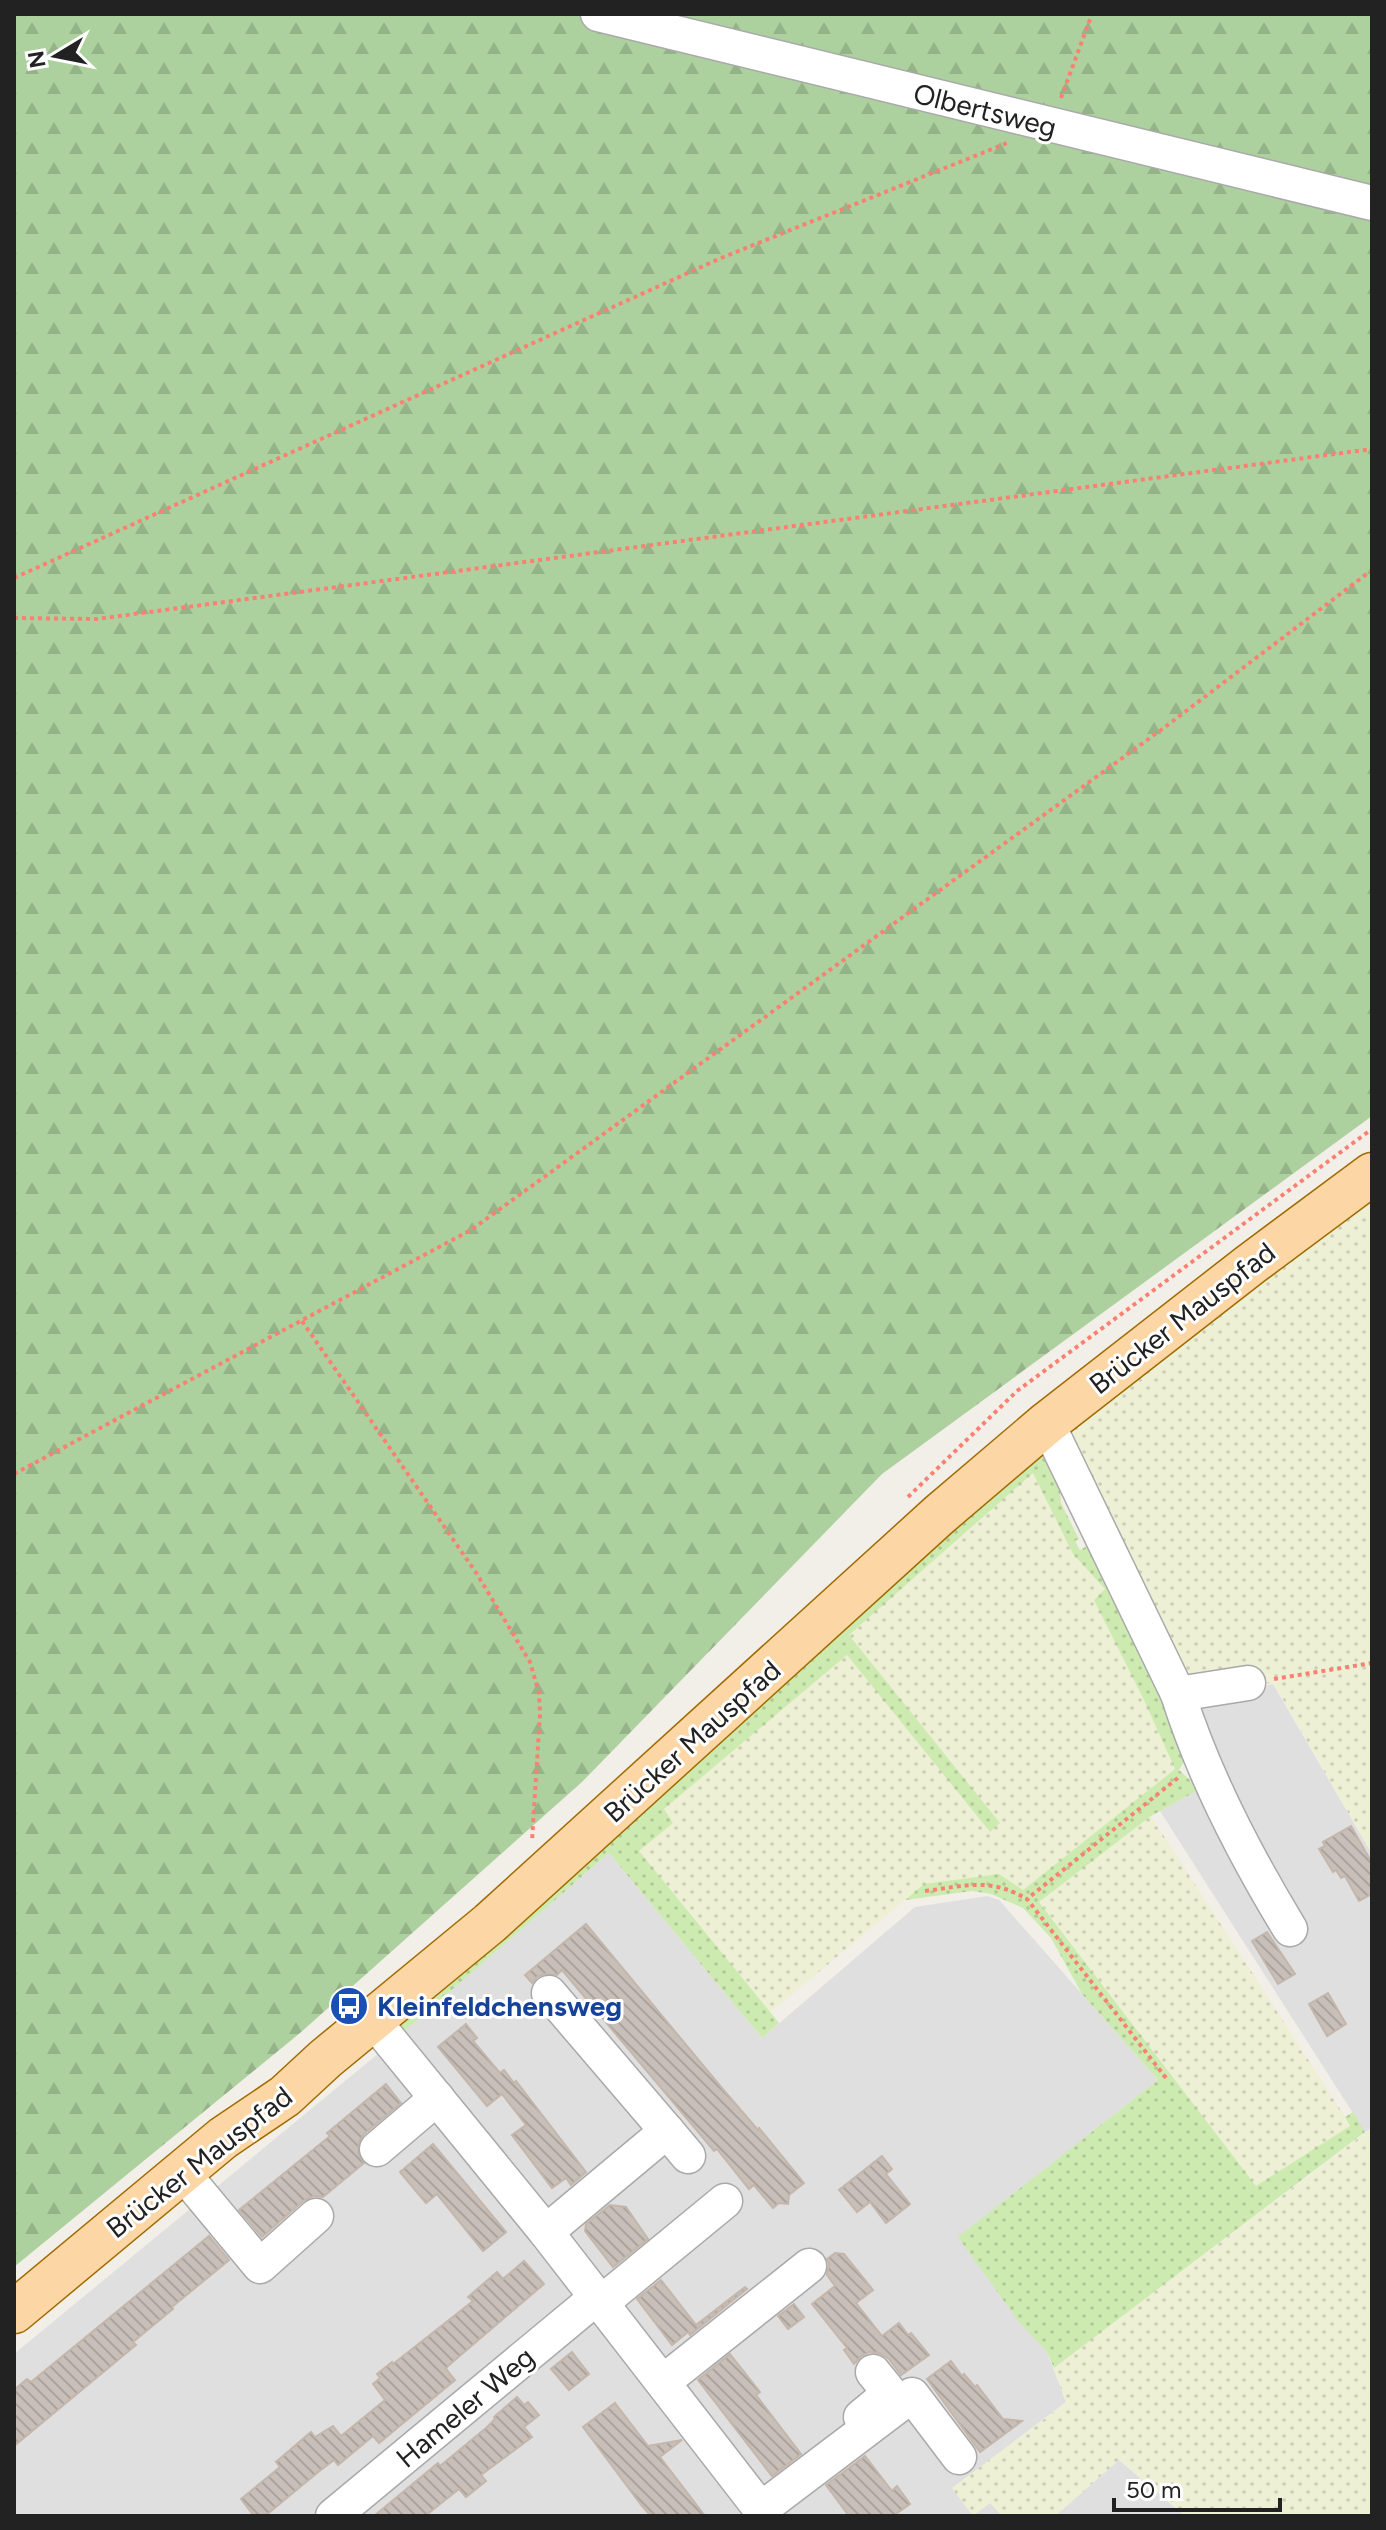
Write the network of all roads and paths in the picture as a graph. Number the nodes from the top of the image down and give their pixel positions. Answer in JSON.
{"nodes":[{"id":1,"x":598,"y":14,"type":"edge"},
{"id":2,"x":1092,"y":14,"type":"edge"},
{"id":3,"x":1051,"y":126,"type":"junction"},
{"id":4,"x":1008,"y":143,"type":"dead end"},
{"id":5,"x":1372,"y":203,"type":"edge"},
{"id":6,"x":1372,"y":449,"type":"edge"},
{"id":7,"x":1372,"y":570,"type":"edge"},
{"id":8,"x":14,"y":578,"type":"edge"},
{"id":9,"x":14,"y":618,"type":"edge"},
{"id":10,"x":1372,"y":1174,"type":"edge"},
{"id":11,"x":302,"y":1320,"type":"junction"},
{"id":12,"x":1047,"y":1423,"type":"junction"},
{"id":13,"x":1071,"y":1469,"type":"junction"},
{"id":14,"x":14,"y":1474,"type":"edge"},
{"id":15,"x":1079,"y":1528,"type":"dead end"},
{"id":16,"x":1372,"y":1663,"type":"edge"},
{"id":17,"x":1248,"y":1683,"type":"joint"},
{"id":18,"x":1178,"y":1694,"type":"junction"},
{"id":19,"x":1192,"y":1739,"type":"junction"},
{"id":20,"x":532,"y":1844,"type":"dead end"},
{"id":21,"x":925,"y":1891,"type":"dead end"},
{"id":22,"x":1027,"y":1899,"type":"junction"},
{"id":23,"x":1290,"y":1929,"type":"dead end"},
{"id":24,"x":549,"y":1993,"type":"dead end"},
{"id":25,"x":373,"y":2020,"type":"junction"},
{"id":26,"x":1166,"y":2078,"type":"dead end"},
{"id":27,"x":437,"y":2098,"type":"junction"},
{"id":28,"x":377,"y":2149,"type":"dead end"},
{"id":29,"x":182,"y":2172,"type":"junction"},
{"id":30,"x":725,"y":2201,"type":"dead end"},
{"id":31,"x":316,"y":2216,"type":"dead end"},
{"id":32,"x":546,"y":2232,"type":"junction"},
{"id":33,"x":809,"y":2266,"type":"dead end"},
{"id":34,"x":599,"y":2301,"type":"junction"},
{"id":35,"x":14,"y":2312,"type":"edge"},
{"id":36,"x":873,"y":2372,"type":"dead end"},
{"id":37,"x":663,"y":2382,"type":"junction"},
{"id":38,"x":959,"y":2457,"type":"dead end"},
{"id":39,"x":760,"y":2509,"type":"edge"},
{"id":40,"x":333,"y":2516,"type":"edge"}],
"edges":[{"from":1,"to":3,"type":"street","name":"Olbertsweg"},
{"from":2,"to":3,"type":"path"},
{"from":3,"to":5,"type":"street","name":"Olbertsweg"},
{"from":4,"to":8,"type":"path"},
{"from":6,"to":9,"type":"path"},
{"from":7,"to":11,"type":"path"},
{"from":10,"to":12,"type":"main road","name":"Brücker Mauspfad"},
{"from":11,"to":14,"type":"path"},
{"from":11,"to":20,"type":"path"},
{"from":12,"to":13,"type":"street"},
{"from":12,"to":25,"type":"main road","name":"Brücker Mauspfad"},
{"from":13,"to":15,"type":"street"},
{"from":13,"to":18,"type":"street"},
{"from":16,"to":17,"type":"path"},
{"from":17,"to":18,"type":"street"},
{"from":18,"to":19,"type":"street"},
{"from":19,"to":22,"type":"path"},
{"from":19,"to":23,"type":"street"},
{"from":21,"to":22,"type":"path"},
{"from":22,"to":26,"type":"path"},
{"from":24,"to":32,"type":"street"},
{"from":25,"to":27,"type":"street"},
{"from":25,"to":29,"type":"main road","name":"Brücker Mauspfad"},
{"from":27,"to":28,"type":"street"},
{"from":27,"to":32,"type":"street"},
{"from":29,"to":31,"type":"street"},
{"from":29,"to":35,"type":"main road","name":"Brücker Mauspfad"},
{"from":30,"to":34,"type":"street","name":"Hameler Weg"},
{"from":32,"to":34,"type":"street"},
{"from":33,"to":37,"type":"street"},
{"from":34,"to":37,"type":"street"},
{"from":34,"to":40,"type":"street","name":"Hameler Weg"},
{"from":36,"to":39,"type":"street"},
{"from":37,"to":39,"type":"street"},
{"from":38,"to":39,"type":"street"}]}
